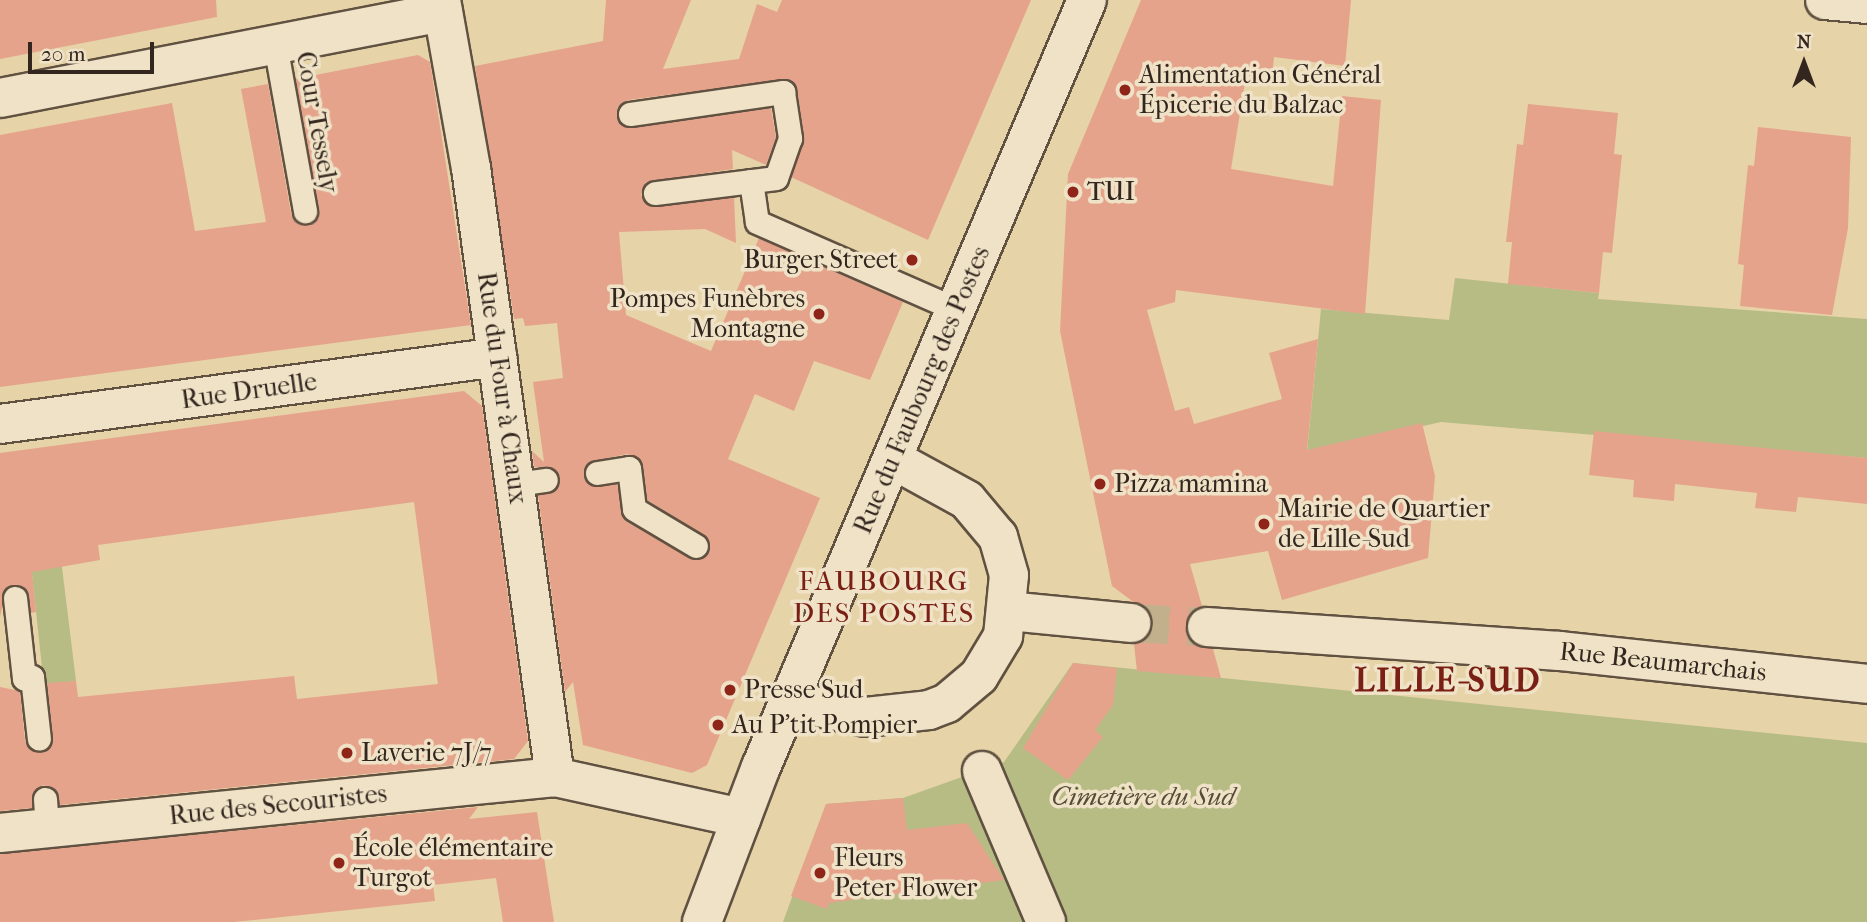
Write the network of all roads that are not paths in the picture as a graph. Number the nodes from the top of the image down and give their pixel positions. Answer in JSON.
{"nodes":[{"id":1,"x":1087,"y":0,"type":"edge"},
{"id":2,"x":1825,"y":0,"type":"edge"},
{"id":3,"x":1867,"y":4,"type":"edge"},
{"id":4,"x":442,"y":6,"type":"edge"},
{"id":5,"x":275,"y":44,"type":"junction"},
{"id":6,"x":0,"y":98,"type":"edge"},
{"id":7,"x":630,"y":114,"type":"dead end"},
{"id":8,"x":751,"y":181,"type":"junction"},
{"id":9,"x":654,"y":193,"type":"dead end"},
{"id":10,"x":305,"y":211,"type":"dead end"},
{"id":11,"x":957,"y":310,"type":"junction"},
{"id":12,"x":498,"y":357,"type":"junction"},
{"id":13,"x":0,"y":424,"type":"edge"},
{"id":14,"x":892,"y":459,"type":"junction"},
{"id":15,"x":597,"y":472,"type":"dead end"},
{"id":16,"x":696,"y":546,"type":"dead end"},
{"id":17,"x":15,"y":598,"type":"dead end"},
{"id":18,"x":1008,"y":611,"type":"junction"},
{"id":19,"x":1130,"y":623,"type":"tunnel mouth"},
{"id":20,"x":1207,"y":627,"type":"tunnel mouth"},
{"id":21,"x":1867,"y":684,"type":"edge"},
{"id":22,"x":789,"y":701,"type":"junction"},
{"id":23,"x":39,"y":739,"type":"dead end"},
{"id":24,"x":982,"y":771,"type":"dead end"},
{"id":25,"x":555,"y":777,"type":"junction"},
{"id":26,"x":742,"y":818,"type":"junction"},
{"id":27,"x":0,"y":833,"type":"edge"},
{"id":28,"x":702,"y":922,"type":"edge"},
{"id":29,"x":1046,"y":922,"type":"edge"}],
"edges":[{"from":1,"to":11,"type":"street","name":"Rue du Faubourg des Postes"},
{"from":2,"to":3,"type":"street"},
{"from":4,"to":5,"type":"street"},
{"from":4,"to":12,"type":"street","name":"Rue du Four à Chaux"},
{"from":5,"to":6,"type":"street"},
{"from":5,"to":10,"type":"lane","name":"Cour Tessely"},
{"from":7,"to":8,"type":"lane"},
{"from":8,"to":9,"type":"lane"},
{"from":8,"to":11,"type":"lane"},
{"from":11,"to":14,"type":"street","name":"Rue du Faubourg des Postes"},
{"from":12,"to":13,"type":"street","name":"Rue Druelle"},
{"from":12,"to":25,"type":"street","name":"Rue du Four à Chaux"},
{"from":14,"to":18,"type":"street"},
{"from":14,"to":22,"type":"street","name":"Rue du Faubourg des Postes"},
{"from":15,"to":16,"type":"lane"},
{"from":17,"to":23,"type":"lane"},
{"from":18,"to":19,"type":"street"},
{"from":18,"to":22,"type":"street"},
{"from":20,"to":21,"type":"street","name":"Rue Beaumarchais"},
{"from":22,"to":26,"type":"street","name":"Rue du Faubourg des Postes"},
{"from":24,"to":29,"type":"street"},
{"from":25,"to":26,"type":"street"},
{"from":25,"to":27,"type":"street","name":"Rue des Secouristes"},
{"from":26,"to":28,"type":"street","name":"Rue du Faubourg des Postes"}]}
